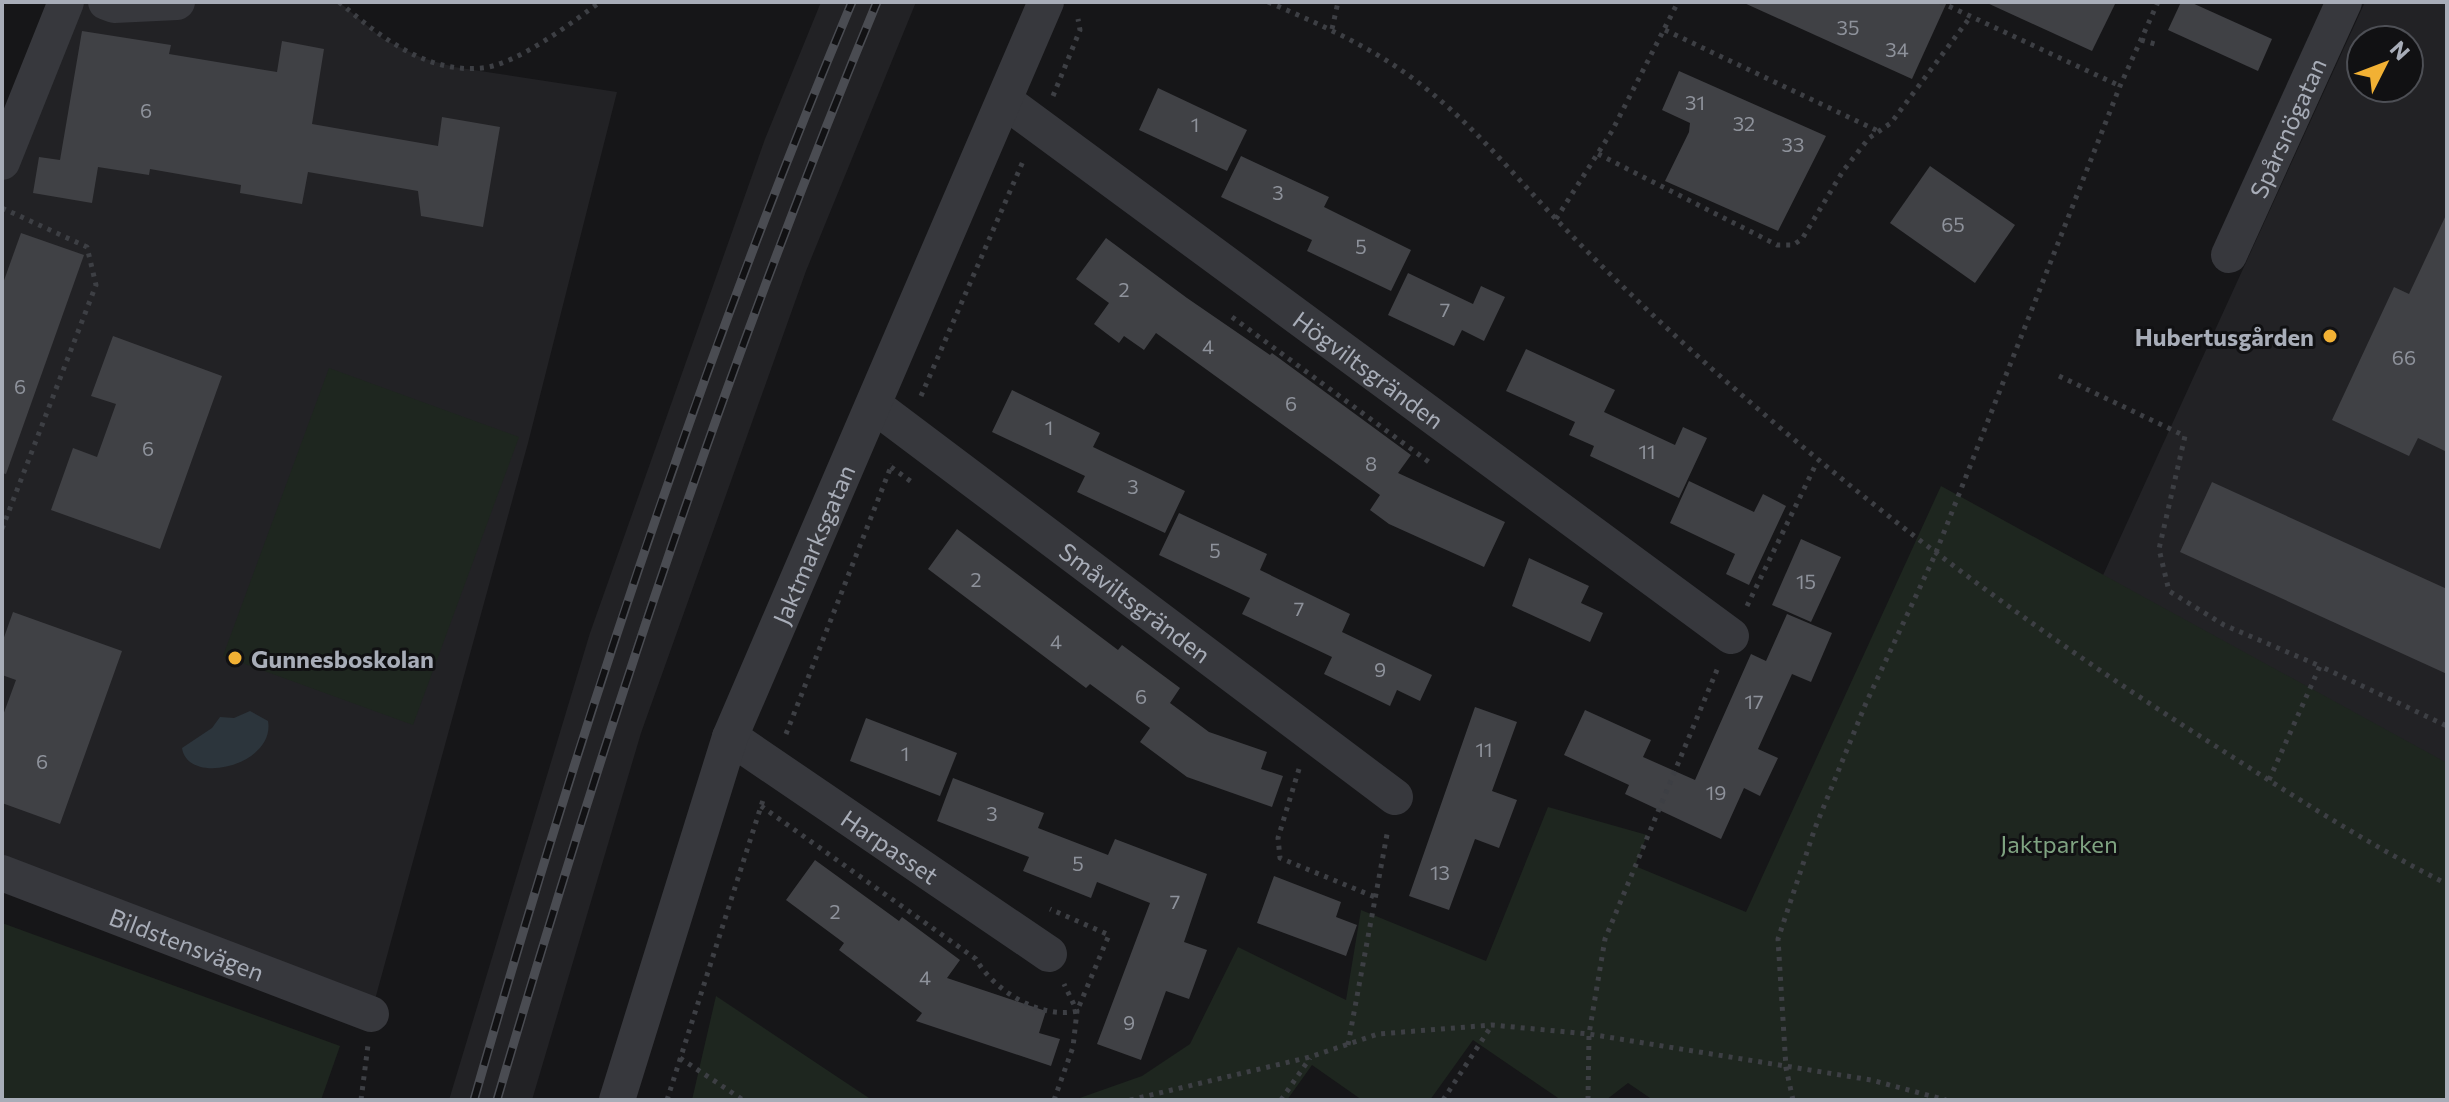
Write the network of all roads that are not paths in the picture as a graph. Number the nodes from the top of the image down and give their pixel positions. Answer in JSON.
{"nodes":[{"id":1,"x":66,"y":2,"type":"edge"},
{"id":2,"x":106,"y":2,"type":"edge"},
{"id":3,"x":177,"y":2,"type":"edge"},
{"id":4,"x":2344,"y":2,"type":"edge"},
{"id":5,"x":1061,"y":7,"type":"edge"},
{"id":6,"x":1005,"y":101,"type":"junction"},
{"id":7,"x":2,"y":162,"type":"edge"},
{"id":8,"x":2229,"y":255,"type":"dead end"},
{"id":9,"x":875,"y":406,"type":"junction"},
{"id":10,"x":1731,"y":636,"type":"road end"},
{"id":11,"x":730,"y":737,"type":"junction"},
{"id":12,"x":1395,"y":797,"type":"road end"},
{"id":13,"x":2,"y":873,"type":"edge"},
{"id":14,"x":1049,"y":954,"type":"road end"},
{"id":15,"x":371,"y":1014,"type":"road end"},
{"id":16,"x":617,"y":1100,"type":"edge"}],
"edges":[{"from":1,"to":7,"type":"street"},
{"from":2,"to":3,"type":"street"},
{"from":4,"to":8,"type":"street","name":"Spårsnögatan"},
{"from":5,"to":6,"type":"street","name":"Jaktmarksgatan"},
{"from":6,"to":9,"type":"street","name":"Jaktmarksgatan"},
{"from":6,"to":10,"type":"street","name":"Högviltsgränden"},
{"from":9,"to":11,"type":"street","name":"Jaktmarksgatan"},
{"from":9,"to":12,"type":"street","name":"Småviltsgränden"},
{"from":11,"to":14,"type":"street","name":"Harpasset"},
{"from":11,"to":16,"type":"street","name":"Jaktmarksgatan"},
{"from":13,"to":15,"type":"street","name":"Bildstensvägen"}]}
